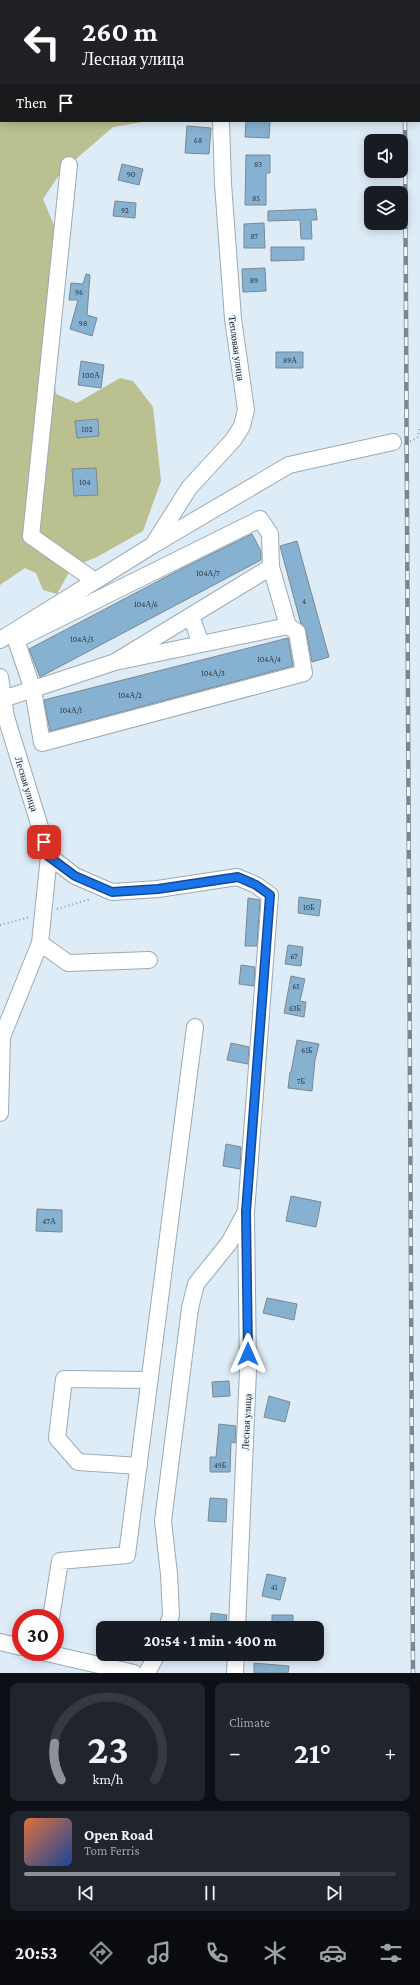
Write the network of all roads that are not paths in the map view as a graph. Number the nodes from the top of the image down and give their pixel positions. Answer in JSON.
{"nodes":[{"id":1,"x":221,"y":122,"type":"edge"},
{"id":2,"x":69,"y":165,"type":"dead end"},
{"id":3,"x":393,"y":442,"type":"road end"},
{"id":4,"x":153,"y":545,"type":"junction"},
{"id":5,"x":271,"y":567,"type":"junction"},
{"id":6,"x":95,"y":581,"type":"junction"},
{"id":7,"x":191,"y":616,"type":"junction"},
{"id":8,"x":288,"y":626,"type":"junction"},
{"id":9,"x":0,"y":640,"type":"edge"},
{"id":10,"x":201,"y":644,"type":"junction"},
{"id":11,"x":115,"y":662,"type":"junction"},
{"id":12,"x":0,"y":677,"type":"edge"},
{"id":13,"x":33,"y":690,"type":"junction"},
{"id":14,"x":3,"y":699,"type":"junction"},
{"id":15,"x":48,"y":856,"type":"junction"},
{"id":16,"x":40,"y":943,"type":"junction"},
{"id":17,"x":148,"y":960,"type":"dead end"},
{"id":18,"x":195,"y":1027,"type":"dead end"},
{"id":19,"x":0,"y":1113,"type":"edge"},
{"id":20,"x":246,"y":1212,"type":"junction"},
{"id":21,"x":150,"y":1380,"type":"junction"},
{"id":22,"x":139,"y":1466,"type":"junction"},
{"id":23,"x":52,"y":1609,"type":"edge"},
{"id":24,"x":169,"y":1621,"type":"edge"},
{"id":25,"x":237,"y":1621,"type":"edge"},
{"id":26,"x":0,"y":1642,"type":"edge"},
{"id":27,"x":12,"y":1645,"type":"edge"},
{"id":28,"x":64,"y":1657,"type":"edge"},
{"id":29,"x":153,"y":1661,"type":"edge"},
{"id":30,"x":236,"y":1661,"type":"edge"},
{"id":31,"x":134,"y":1673,"type":"edge"},
{"id":32,"x":147,"y":1673,"type":"edge"},
{"id":33,"x":235,"y":1673,"type":"edge"}],
"edges":[{"from":1,"to":4,"type":"street","name":"Тепловая улица"},
{"from":2,"to":6,"type":"street"},
{"from":3,"to":4,"type":"street"},
{"from":4,"to":6,"type":"street"},
{"from":5,"to":7,"type":"street"},
{"from":5,"to":8,"type":"street"},
{"from":5,"to":13,"type":"street"},
{"from":6,"to":9,"type":"street"},
{"from":7,"to":10,"type":"street"},
{"from":7,"to":11,"type":"street"},
{"from":8,"to":10,"type":"street"},
{"from":8,"to":13,"type":"street"},
{"from":10,"to":11,"type":"street"},
{"from":11,"to":13,"type":"street"},
{"from":12,"to":14,"type":"street","name":"Лесная улица"},
{"from":13,"to":14,"type":"street"},
{"from":14,"to":15,"type":"street","name":"Лесная улица"},
{"from":15,"to":16,"type":"street"},
{"from":15,"to":20,"type":"street","name":"Лесная улица"},
{"from":16,"to":17,"type":"street"},
{"from":16,"to":19,"type":"street"},
{"from":18,"to":21,"type":"street"},
{"from":20,"to":24,"type":"street"},
{"from":20,"to":25,"type":"street","name":"Лесная улица"},
{"from":21,"to":22,"type":"street"},
{"from":21,"to":22,"type":"street"},
{"from":22,"to":23,"type":"street"},
{"from":26,"to":27,"type":"street"},
{"from":28,"to":31,"type":"street"},
{"from":29,"to":32,"type":"street"},
{"from":30,"to":33,"type":"street"}]}
